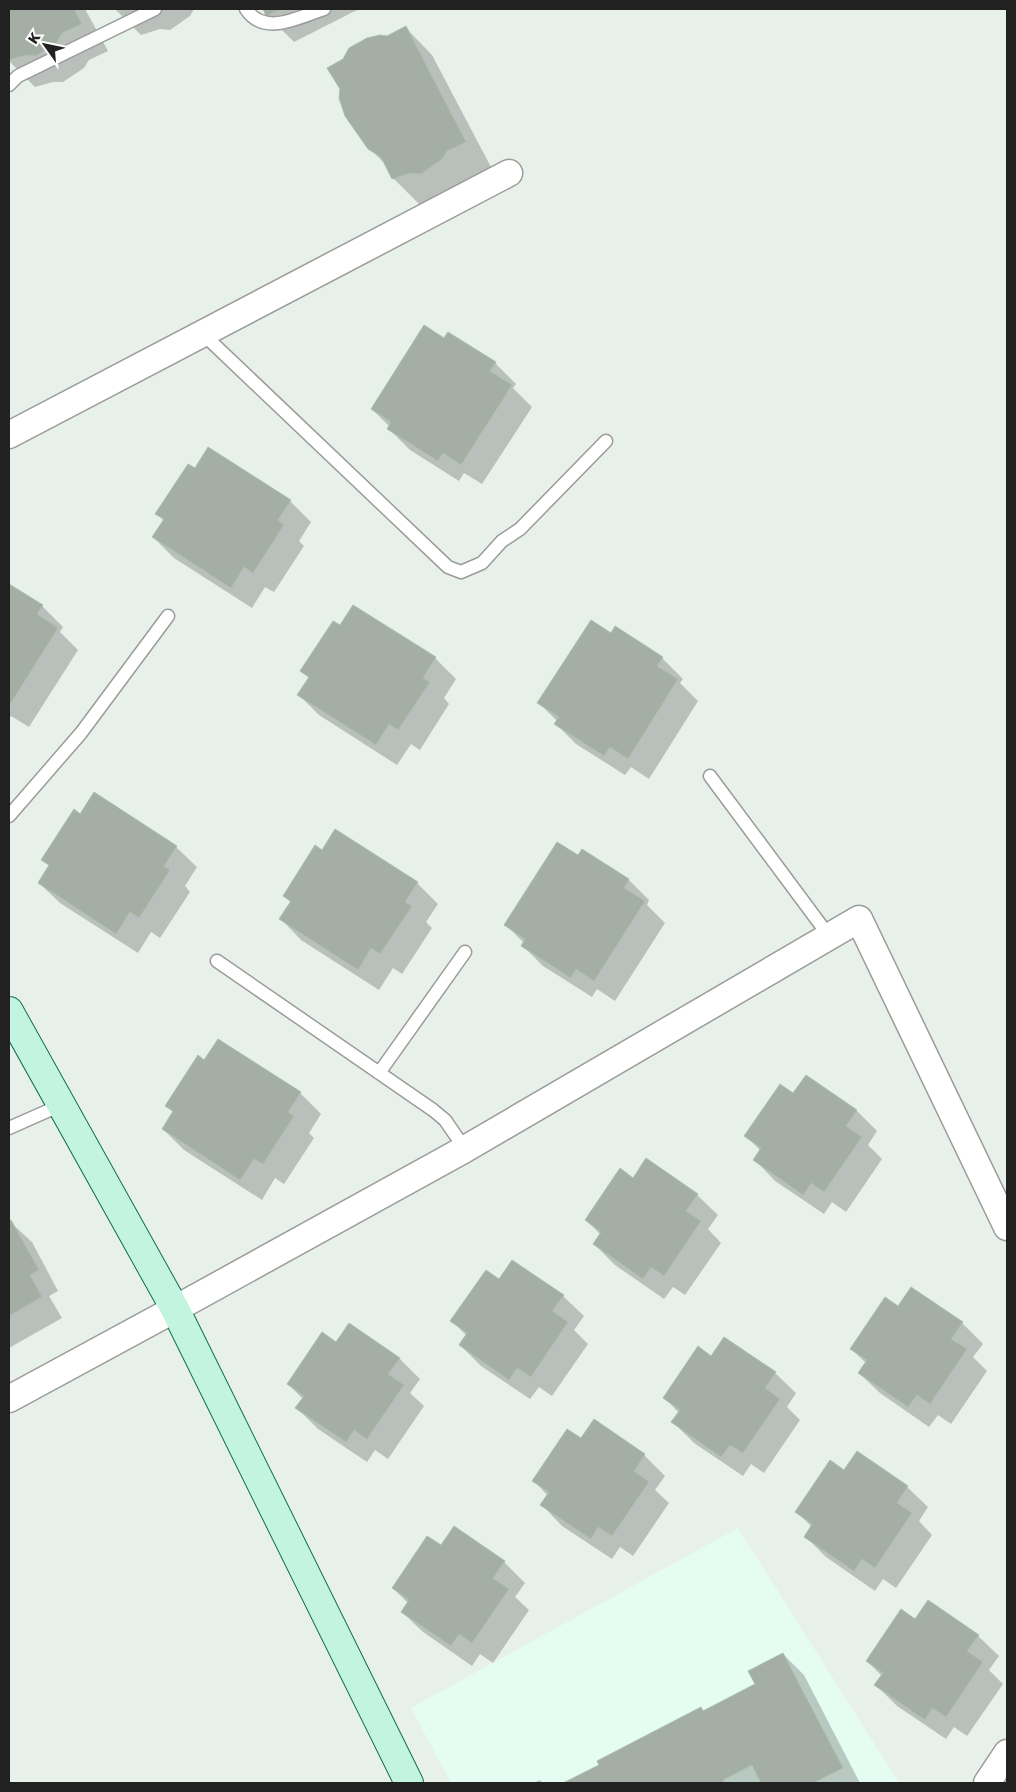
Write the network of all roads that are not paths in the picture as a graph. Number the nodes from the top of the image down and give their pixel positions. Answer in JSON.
{"nodes":[{"id":1,"x":155,"y":9,"type":"edge"},
{"id":2,"x":246,"y":9,"type":"edge"},
{"id":3,"x":324,"y":9,"type":"edge"},
{"id":4,"x":9,"y":86,"type":"edge"},
{"id":5,"x":509,"y":173,"type":"dead end"},
{"id":6,"x":202,"y":333,"type":"junction"},
{"id":7,"x":9,"y":435,"type":"edge"},
{"id":8,"x":606,"y":441,"type":"dead end"},
{"id":9,"x":168,"y":616,"type":"dead end"},
{"id":10,"x":710,"y":776,"type":"dead end"},
{"id":11,"x":9,"y":816,"type":"edge"},
{"id":12,"x":830,"y":936,"type":"junction"},
{"id":13,"x":465,"y":952,"type":"dead end"},
{"id":14,"x":217,"y":961,"type":"dead end"},
{"id":15,"x":9,"y":1011,"type":"edge"},
{"id":16,"x":379,"y":1073,"type":"junction"},
{"id":17,"x":61,"y":1105,"type":"junction"},
{"id":18,"x":9,"y":1128,"type":"edge"},
{"id":19,"x":465,"y":1149,"type":"junction"},
{"id":20,"x":1007,"y":1227,"type":"edge"},
{"id":21,"x":175,"y":1309,"type":"junction"},
{"id":22,"x":9,"y":1399,"type":"edge"},
{"id":23,"x":1007,"y":1753,"type":"edge"},
{"id":24,"x":409,"y":1783,"type":"edge"},
{"id":25,"x":987,"y":1783,"type":"edge"}],
"edges":[{"from":1,"to":4,"type":"lane"},
{"from":2,"to":3,"type":"lane"},
{"from":5,"to":6,"type":"street"},
{"from":6,"to":7,"type":"street"},
{"from":6,"to":8,"type":"lane"},
{"from":9,"to":11,"type":"lane"},
{"from":10,"to":12,"type":"lane"},
{"from":12,"to":19,"type":"street"},
{"from":12,"to":20,"type":"street"},
{"from":13,"to":16,"type":"lane"},
{"from":14,"to":16,"type":"lane"},
{"from":15,"to":17,"type":"street"},
{"from":16,"to":19,"type":"lane"},
{"from":17,"to":18,"type":"lane"},
{"from":17,"to":21,"type":"street"},
{"from":19,"to":21,"type":"street"},
{"from":21,"to":22,"type":"street"},
{"from":21,"to":24,"type":"street"},
{"from":23,"to":25,"type":"street"}]}
